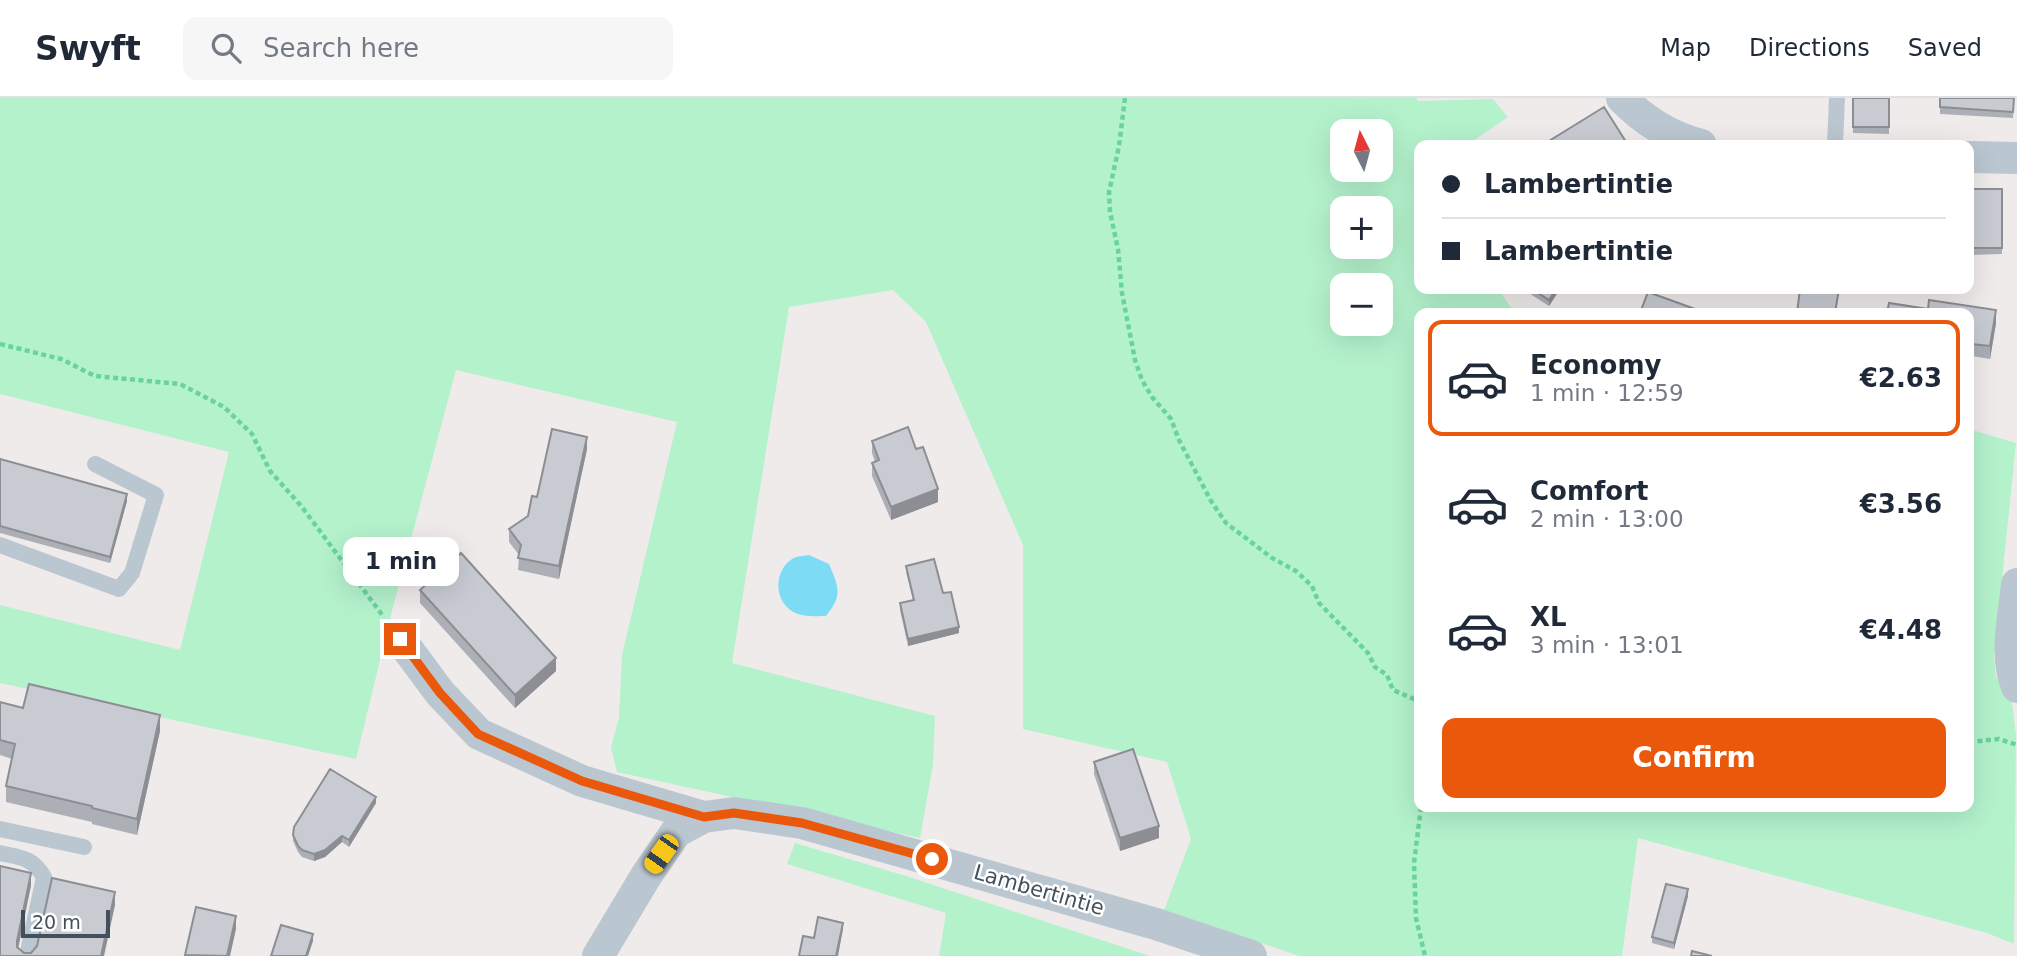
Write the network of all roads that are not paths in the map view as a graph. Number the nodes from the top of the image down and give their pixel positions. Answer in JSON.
{"nodes":[{"id":1,"x":1622,"y":98,"type":"edge"},
{"id":2,"x":1837,"y":98,"type":"edge"},
{"id":3,"x":1665,"y":139,"type":"edge"},
{"id":4,"x":1835,"y":140,"type":"edge"},
{"id":5,"x":1974,"y":157,"type":"edge"},
{"id":6,"x":2017,"y":158,"type":"edge"},
{"id":7,"x":95,"y":464,"type":"dead end"},
{"id":8,"x":0,"y":545,"type":"edge"},
{"id":9,"x":2017,"y":584,"type":"edge"},
{"id":10,"x":400,"y":639,"type":"road end"},
{"id":11,"x":2017,"y":687,"type":"edge"},
{"id":12,"x":704,"y":817,"type":"junction"},
{"id":13,"x":0,"y":829,"type":"edge"},
{"id":14,"x":84,"y":846,"type":"dead end"},
{"id":15,"x":0,"y":853,"type":"edge"},
{"id":16,"x":27,"y":956,"type":"edge"},
{"id":17,"x":598,"y":956,"type":"edge"},
{"id":18,"x":1251,"y":956,"type":"edge"}],
"edges":[{"from":1,"to":3,"type":"street"},
{"from":2,"to":4,"type":"lane"},
{"from":5,"to":6,"type":"street"},
{"from":7,"to":8,"type":"lane"},
{"from":9,"to":11,"type":"street"},
{"from":10,"to":12,"type":"street","name":"Lambertintie"},
{"from":12,"to":17,"type":"street"},
{"from":12,"to":18,"type":"street","name":"Lambertintie"},
{"from":13,"to":14,"type":"lane"},
{"from":15,"to":16,"type":"lane"}]}
